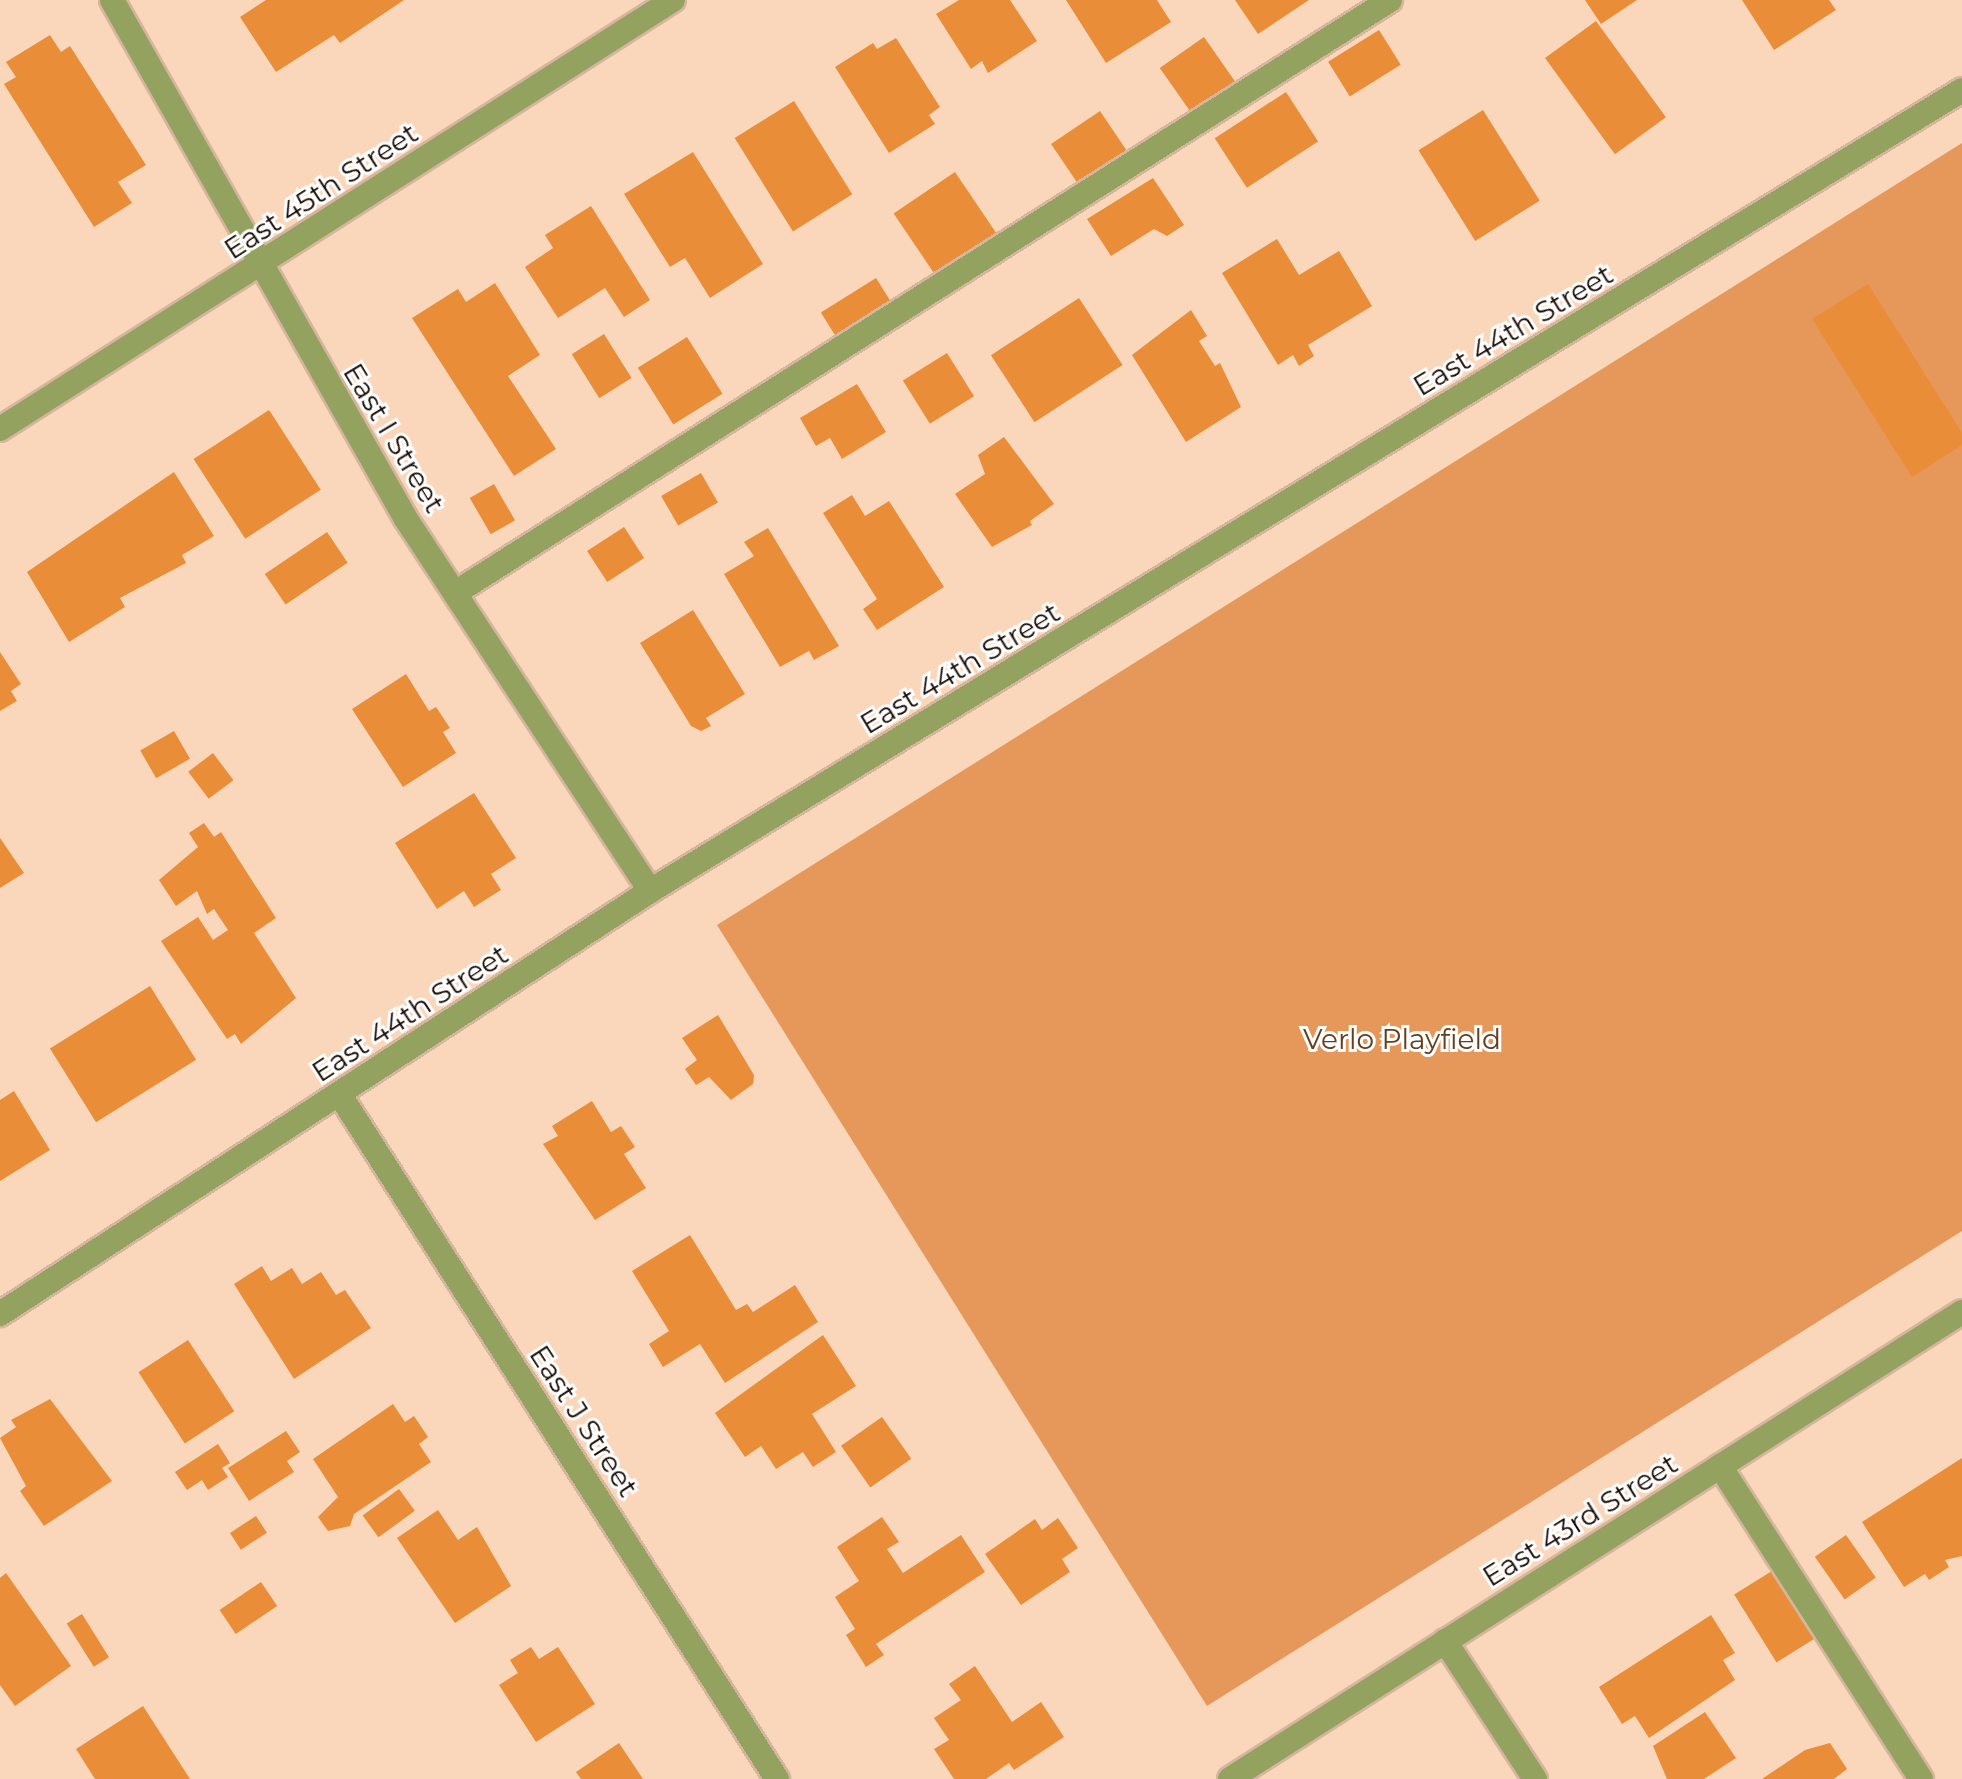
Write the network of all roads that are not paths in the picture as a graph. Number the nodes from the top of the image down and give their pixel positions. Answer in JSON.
{"nodes":[{"id":1,"x":112,"y":0,"type":"edge"},
{"id":2,"x":673,"y":0,"type":"edge"},
{"id":3,"x":1390,"y":0,"type":"edge"},
{"id":4,"x":1962,"y":90,"type":"edge"},
{"id":5,"x":265,"y":264,"type":"junction"},
{"id":6,"x":0,"y":429,"type":"edge"},
{"id":7,"x":455,"y":593,"type":"junction"},
{"id":8,"x":650,"y":891,"type":"junction"},
{"id":9,"x":340,"y":1095,"type":"junction"},
{"id":10,"x":1962,"y":1312,"type":"edge"},
{"id":11,"x":0,"y":1314,"type":"edge"},
{"id":12,"x":1720,"y":1466,"type":"junction"},
{"id":13,"x":1445,"y":1641,"type":"junction"},
{"id":14,"x":777,"y":1779,"type":"edge"},
{"id":15,"x":1230,"y":1779,"type":"edge"},
{"id":16,"x":1535,"y":1779,"type":"edge"},
{"id":17,"x":1921,"y":1779,"type":"edge"}],
"edges":[{"from":1,"to":5,"type":"street","name":"East I Street"},
{"from":2,"to":5,"type":"street","name":"East 45th Street"},
{"from":3,"to":7,"type":"street"},
{"from":4,"to":8,"type":"street","name":"East 44th Street"},
{"from":5,"to":6,"type":"street","name":"East 45th Street"},
{"from":5,"to":7,"type":"street","name":"East I Street"},
{"from":7,"to":8,"type":"street","name":"East I Street"},
{"from":8,"to":9,"type":"street","name":"East 44th Street"},
{"from":9,"to":11,"type":"street","name":"East 44th Street"},
{"from":9,"to":14,"type":"street","name":"East J Street"},
{"from":10,"to":12,"type":"street","name":"East 43rd Street"},
{"from":12,"to":13,"type":"street","name":"East 43rd Street"},
{"from":12,"to":17,"type":"street"},
{"from":13,"to":15,"type":"street","name":"East 43rd Street"},
{"from":13,"to":16,"type":"street"}]}
